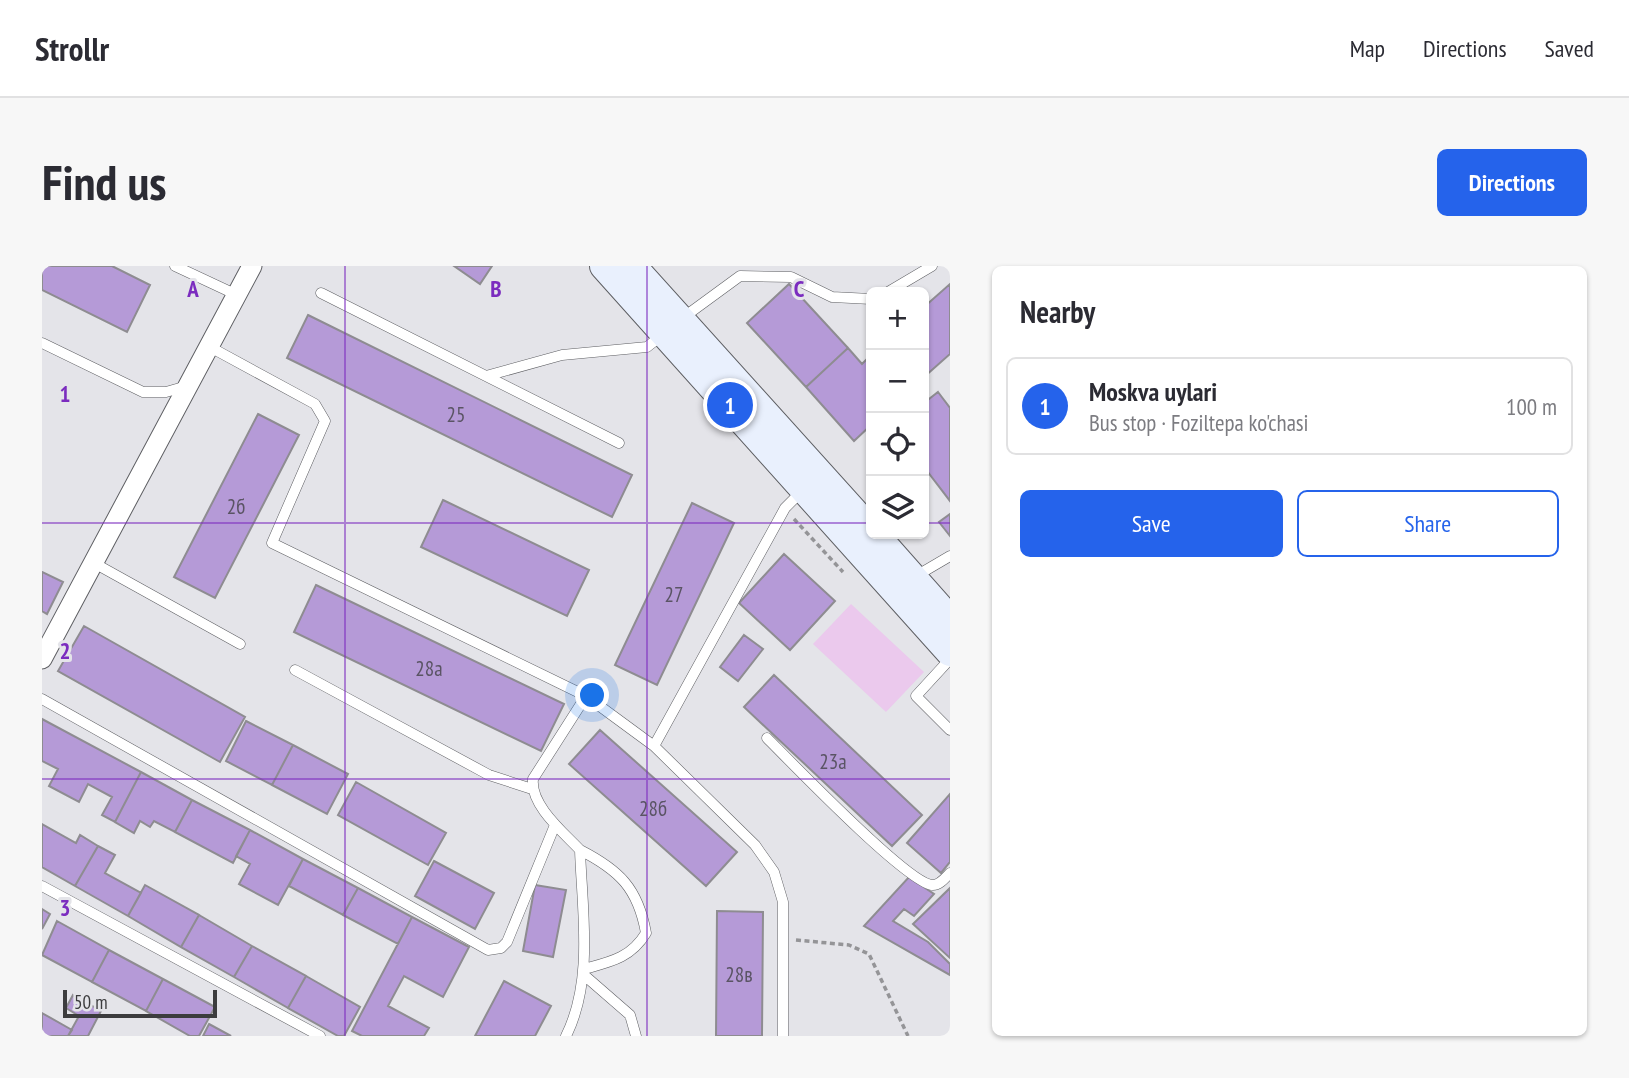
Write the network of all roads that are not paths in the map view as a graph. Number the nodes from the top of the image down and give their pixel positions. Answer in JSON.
{"nodes":[{"id":1,"x":175,"y":266,"type":"edge"},
{"id":2,"x":252,"y":266,"type":"edge"},
{"id":3,"x":604,"y":266,"type":"edge"},
{"id":4,"x":632,"y":266,"type":"edge"},
{"id":5,"x":932,"y":266,"type":"edge"},
{"id":6,"x":896,"y":287,"type":"edge"},
{"id":7,"x":321,"y":293,"type":"dead end"},
{"id":8,"x":237,"y":295,"type":"junction"},
{"id":9,"x":866,"y":299,"type":"edge"},
{"id":10,"x":672,"y":327,"type":"junction"},
{"id":11,"x":42,"y":344,"type":"edge"},
{"id":12,"x":210,"y":347,"type":"junction"},
{"id":13,"x":486,"y":376,"type":"junction"},
{"id":14,"x":189,"y":386,"type":"junction"},
{"id":15,"x":619,"y":443,"type":"dead end"},
{"id":16,"x":813,"y":481,"type":"junction"},
{"id":17,"x":866,"y":526,"type":"edge"},
{"id":18,"x":877,"y":539,"type":"edge"},
{"id":19,"x":950,"y":556,"type":"edge"},
{"id":20,"x":94,"y":563,"type":"junction"},
{"id":21,"x":905,"y":585,"type":"junction"},
{"id":22,"x":950,"y":620,"type":"edge"},
{"id":23,"x":240,"y":644,"type":"dead end"},
{"id":24,"x":950,"y":652,"type":"edge"},
{"id":25,"x":42,"y":659,"type":"edge"},
{"id":26,"x":950,"y":659,"type":"edge"},
{"id":27,"x":295,"y":670,"type":"dead end"},
{"id":28,"x":586,"y":696,"type":"junction"},
{"id":29,"x":42,"y":699,"type":"edge"},
{"id":30,"x":950,"y":730,"type":"edge"},
{"id":31,"x":767,"y":738,"type":"dead end"},
{"id":32,"x":654,"y":746,"type":"junction"},
{"id":33,"x":532,"y":789,"type":"junction"},
{"id":34,"x":555,"y":825,"type":"junction"},
{"id":35,"x":580,"y":850,"type":"junction"},
{"id":36,"x":950,"y":873,"type":"edge"},
{"id":37,"x":42,"y":886,"type":"edge"},
{"id":38,"x":584,"y":972,"type":"junction"},
{"id":39,"x":320,"y":1036,"type":"edge"},
{"id":40,"x":566,"y":1036,"type":"edge"},
{"id":41,"x":636,"y":1036,"type":"edge"},
{"id":42,"x":783,"y":1036,"type":"edge"}],
"edges":[{"from":1,"to":8,"type":"lane"},
{"from":2,"to":8,"type":"street"},
{"from":3,"to":10,"type":"main road"},
{"from":4,"to":10,"type":"main road"},
{"from":5,"to":6,"type":"lane"},
{"from":7,"to":13,"type":"lane"},
{"from":8,"to":12,"type":"street"},
{"from":9,"to":10,"type":"lane"},
{"from":10,"to":13,"type":"lane"},
{"from":10,"to":16,"type":"main road"},
{"from":11,"to":14,"type":"lane"},
{"from":12,"to":14,"type":"street"},
{"from":12,"to":28,"type":"lane"},
{"from":13,"to":15,"type":"lane"},
{"from":14,"to":20,"type":"street"},
{"from":16,"to":17,"type":"main road"},
{"from":16,"to":21,"type":"main road"},
{"from":16,"to":32,"type":"lane"},
{"from":18,"to":21,"type":"main road"},
{"from":19,"to":21,"type":"lane"},
{"from":20,"to":23,"type":"lane"},
{"from":20,"to":25,"type":"street"},
{"from":21,"to":22,"type":"main road"},
{"from":21,"to":24,"type":"main road"},
{"from":26,"to":30,"type":"lane"},
{"from":27,"to":33,"type":"lane"},
{"from":28,"to":32,"type":"lane"},
{"from":28,"to":33,"type":"lane"},
{"from":29,"to":34,"type":"lane"},
{"from":31,"to":36,"type":"lane"},
{"from":32,"to":42,"type":"lane"},
{"from":33,"to":34,"type":"lane"},
{"from":34,"to":35,"type":"lane"},
{"from":35,"to":38,"type":"lane"},
{"from":35,"to":38,"type":"lane"},
{"from":37,"to":39,"type":"lane"},
{"from":38,"to":40,"type":"lane"},
{"from":38,"to":41,"type":"lane"}]}
